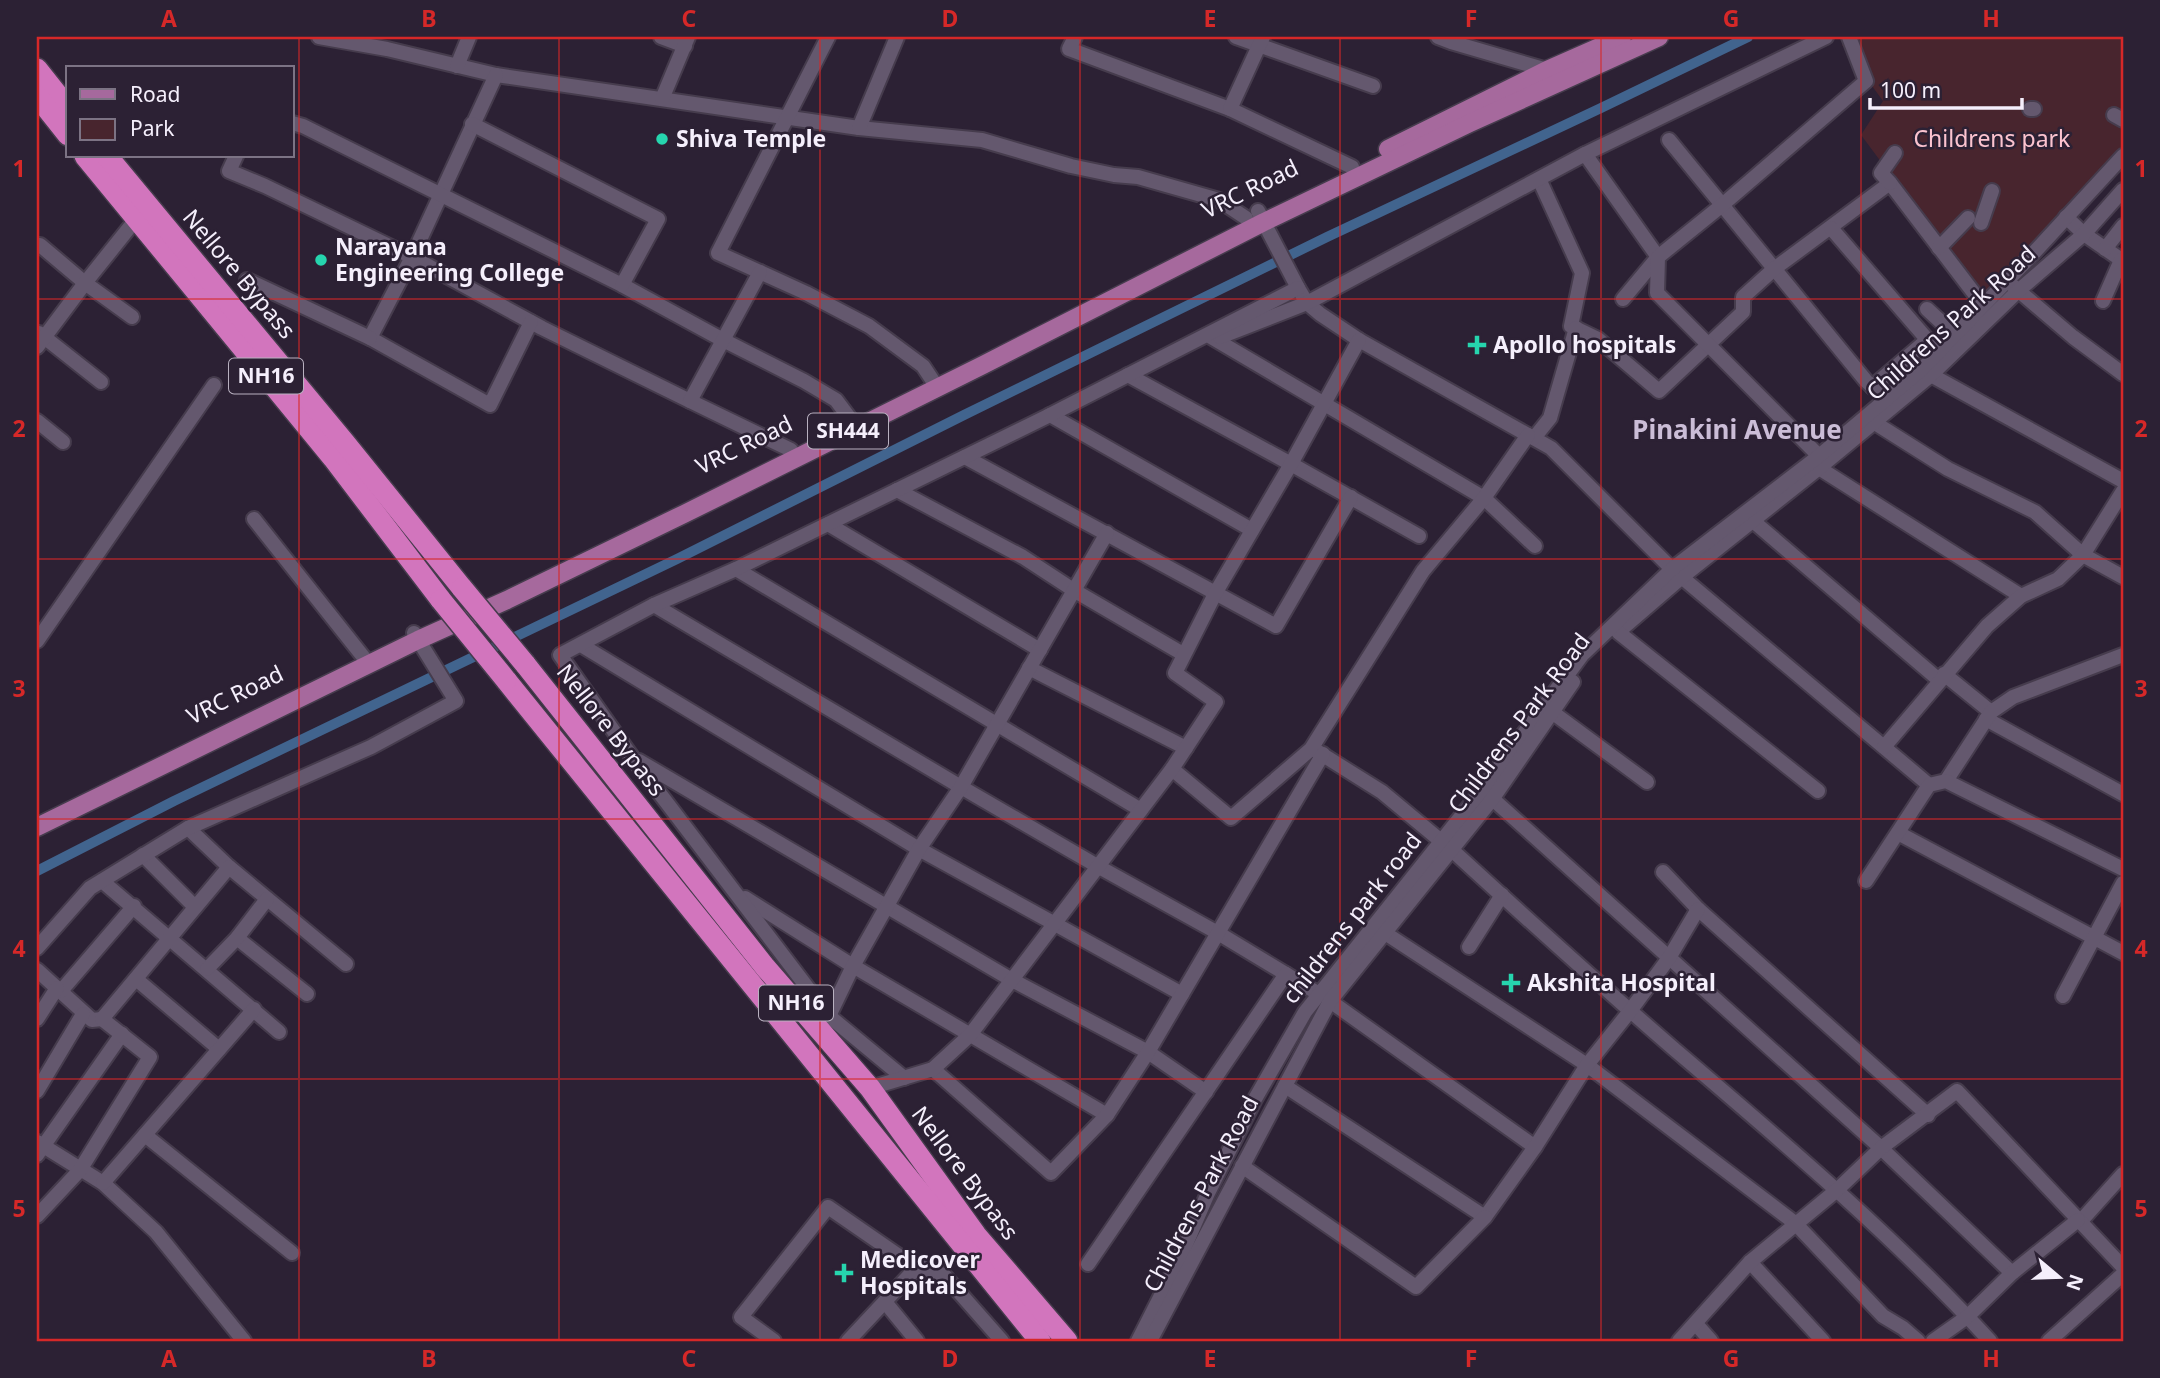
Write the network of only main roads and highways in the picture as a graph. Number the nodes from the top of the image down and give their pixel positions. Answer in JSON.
{"nodes":[{"id":1,"x":1622,"y":37,"type":"edge"},
{"id":2,"x":1659,"y":37,"type":"edge"},
{"id":3,"x":37,"y":69,"type":"edge"},
{"id":4,"x":1550,"y":78,"type":"junction"},
{"id":5,"x":37,"y":96,"type":"edge"},
{"id":6,"x":66,"y":105,"type":"edge"},
{"id":7,"x":66,"y":132,"type":"edge"},
{"id":8,"x":87,"y":158,"type":"edge"},
{"id":9,"x":109,"y":158,"type":"edge"},
{"id":10,"x":1256,"y":217,"type":"junction"},
{"id":11,"x":935,"y":383,"type":"junction"},
{"id":12,"x":416,"y":636,"type":"junction"},
{"id":13,"x":37,"y":820,"type":"edge"},
{"id":14,"x":37,"y":827,"type":"edge"},
{"id":15,"x":1040,"y":1341,"type":"edge"},
{"id":16,"x":1067,"y":1341,"type":"edge"}],
"edges":[{"from":1,"to":4,"type":"main road","name":"VRC Road","number":"SH444"},
{"from":2,"to":4,"type":"main road","number":"SH444"},
{"from":3,"to":6,"type":"highway"},
{"from":4,"to":10,"type":"main road","number":"SH444"},
{"from":4,"to":10,"type":"main road","name":"VRC Road","number":"SH444"},
{"from":5,"to":7,"type":"highway"},
{"from":8,"to":15,"type":"highway","name":"Nellore Bypass","number":"NH16","bridge":true},
{"from":9,"to":16,"type":"highway","name":"Nellore Bypass","number":"NH16","bridge":true},
{"from":10,"to":11,"type":"main road","name":"VRC Road","number":"SH444"},
{"from":11,"to":12,"type":"main road","name":"VRC Road","number":"SH444"},
{"from":11,"to":12,"type":"main road","number":"SH444"},
{"from":12,"to":13,"type":"main road","name":"VRC Road","number":"SH444"},
{"from":12,"to":14,"type":"main road","number":"SH444"}]}
